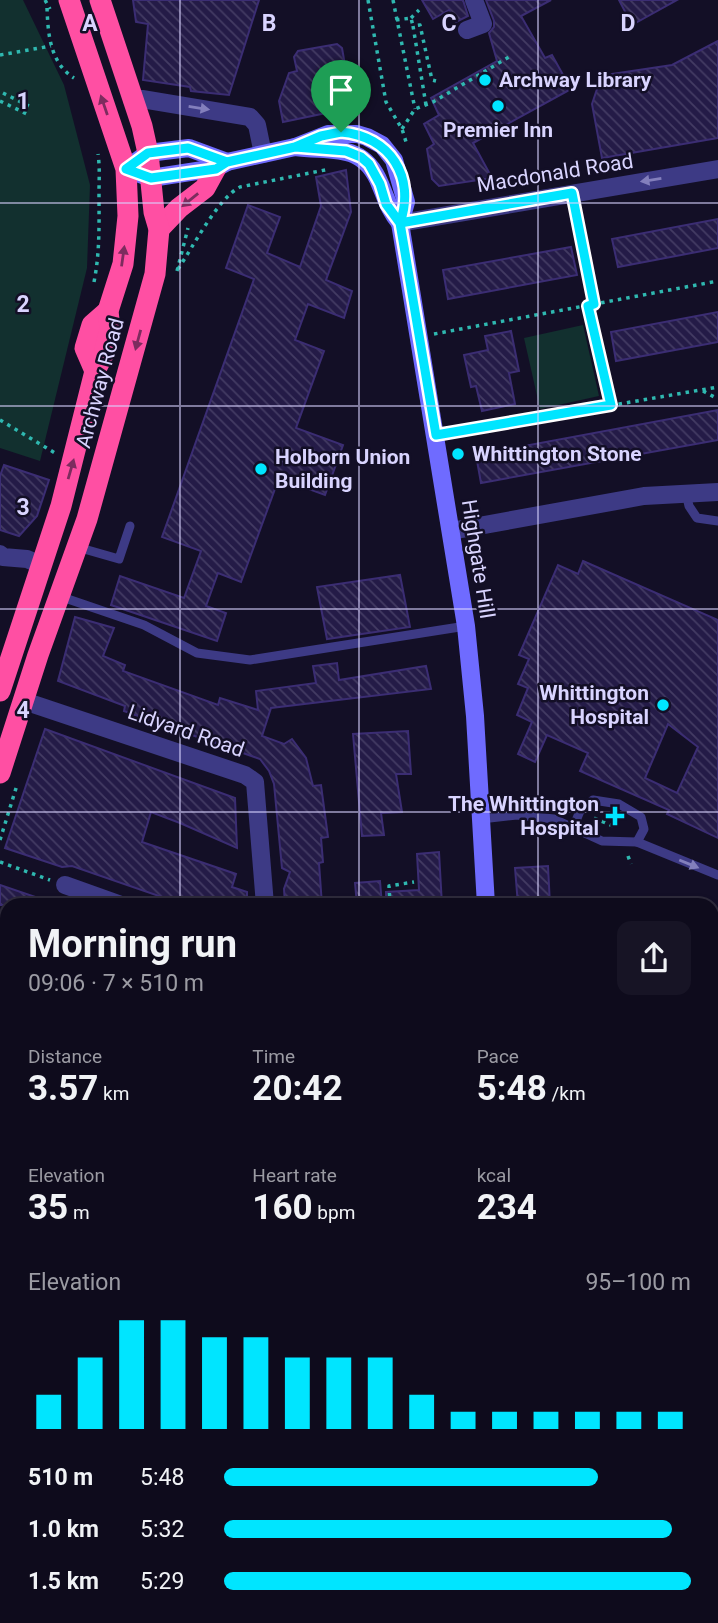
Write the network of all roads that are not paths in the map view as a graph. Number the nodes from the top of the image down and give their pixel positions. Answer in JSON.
{"nodes":[{"id":1,"x":69,"y":0,"type":"edge"},
{"id":2,"x":100,"y":0,"type":"edge"},
{"id":3,"x":474,"y":0,"type":"edge"},
{"id":4,"x":467,"y":30,"type":"dead end"},
{"id":5,"x":132,"y":100,"type":"junction"},
{"id":6,"x":295,"y":147,"type":"junction"},
{"id":7,"x":148,"y":153,"type":"junction"},
{"id":8,"x":263,"y":154,"type":"junction"},
{"id":9,"x":222,"y":165,"type":"junction"},
{"id":10,"x":126,"y":169,"type":"junction"},
{"id":11,"x":718,"y":169,"type":"edge"},
{"id":12,"x":151,"y":178,"type":"junction"},
{"id":13,"x":400,"y":223,"type":"junction"},
{"id":14,"x":159,"y":229,"type":"junction"},
{"id":15,"x":718,"y":492,"type":"edge"},
{"id":16,"x":686,"y":493,"type":"junction"},
{"id":17,"x":718,"y":521,"type":"edge"},
{"id":18,"x":130,"y":526,"type":"dead end"},
{"id":19,"x":451,"y":531,"type":"junction"},
{"id":20,"x":77,"y":547,"type":"junction"},
{"id":21,"x":1,"y":558,"type":"edge"},
{"id":22,"x":41,"y":565,"type":"junction"},
{"id":23,"x":59,"y":595,"type":"junction"},
{"id":24,"x":466,"y":626,"type":"junction"},
{"id":25,"x":0,"y":691,"type":"edge"},
{"id":26,"x":24,"y":701,"type":"junction"},
{"id":27,"x":0,"y":773,"type":"edge"},
{"id":28,"x":481,"y":819,"type":"junction"},
{"id":29,"x":573,"y":828,"type":"junction"},
{"id":30,"x":637,"y":842,"type":"junction"},
{"id":31,"x":718,"y":875,"type":"edge"},
{"id":32,"x":65,"y":885,"type":"road end"},
{"id":33,"x":101,"y":898,"type":"edge"},
{"id":34,"x":264,"y":898,"type":"edge"},
{"id":35,"x":486,"y":898,"type":"edge"}],
"edges":[{"from":10,"to":1,"type":"highway","name":"Archway Road","one_way":true},
{"from":2,"to":5,"type":"highway","name":"Archway Road"},
{"from":3,"to":4,"type":"street"},
{"from":5,"to":7,"type":"highway","name":"Archway Road"},
{"from":5,"to":8,"type":"street","one_way":true},
{"from":6,"to":8,"type":"main road"},
{"from":6,"to":13,"type":"main road","name":"Highgate Hill"},
{"from":6,"to":13,"type":"main road","name":"Highgate Hill"},
{"from":7,"to":9,"type":"main road"},
{"from":7,"to":10,"type":"main road"},
{"from":7,"to":12,"type":"highway","name":"Archway Road"},
{"from":8,"to":9,"type":"main road"},
{"from":9,"to":12,"type":"main road"},
{"from":9,"to":14,"type":"highway","one_way":true},
{"from":10,"to":12,"type":"main road"},
{"from":22,"to":10,"type":"highway","name":"Archway Road","one_way":true},
{"from":11,"to":13,"type":"street","name":"Macdonald Road","one_way":true},
{"from":12,"to":14,"type":"highway","name":"Archway Road"},
{"from":13,"to":19,"type":"main road","name":"Highgate Hill"},
{"from":14,"to":20,"type":"highway","name":"Archway Road","one_way":true},
{"from":15,"to":16,"type":"street"},
{"from":16,"to":17,"type":"lane"},
{"from":16,"to":19,"type":"street"},
{"from":18,"to":20,"type":"lane"},
{"from":19,"to":24,"type":"main road","name":"Highgate Hill"},
{"from":20,"to":23,"type":"highway","name":"Archway Road"},
{"from":21,"to":22,"type":"street"},
{"from":22,"to":25,"type":"highway","name":"Archway Road"},
{"from":23,"to":24,"type":"lane"},
{"from":23,"to":26,"type":"highway","name":"Archway Road"},
{"from":24,"to":28,"type":"main road","name":"Highgate Hill"},
{"from":26,"to":27,"type":"highway","name":"Archway Road"},
{"from":26,"to":34,"type":"street","name":"Lidyard Road"},
{"from":28,"to":29,"type":"lane"},
{"from":28,"to":35,"type":"main road","name":"Highgate Hill"},
{"from":29,"to":30,"type":"lane"},
{"from":29,"to":30,"type":"lane"},
{"from":30,"to":31,"type":"lane","one_way":true},
{"from":32,"to":33,"type":"street"}]}
